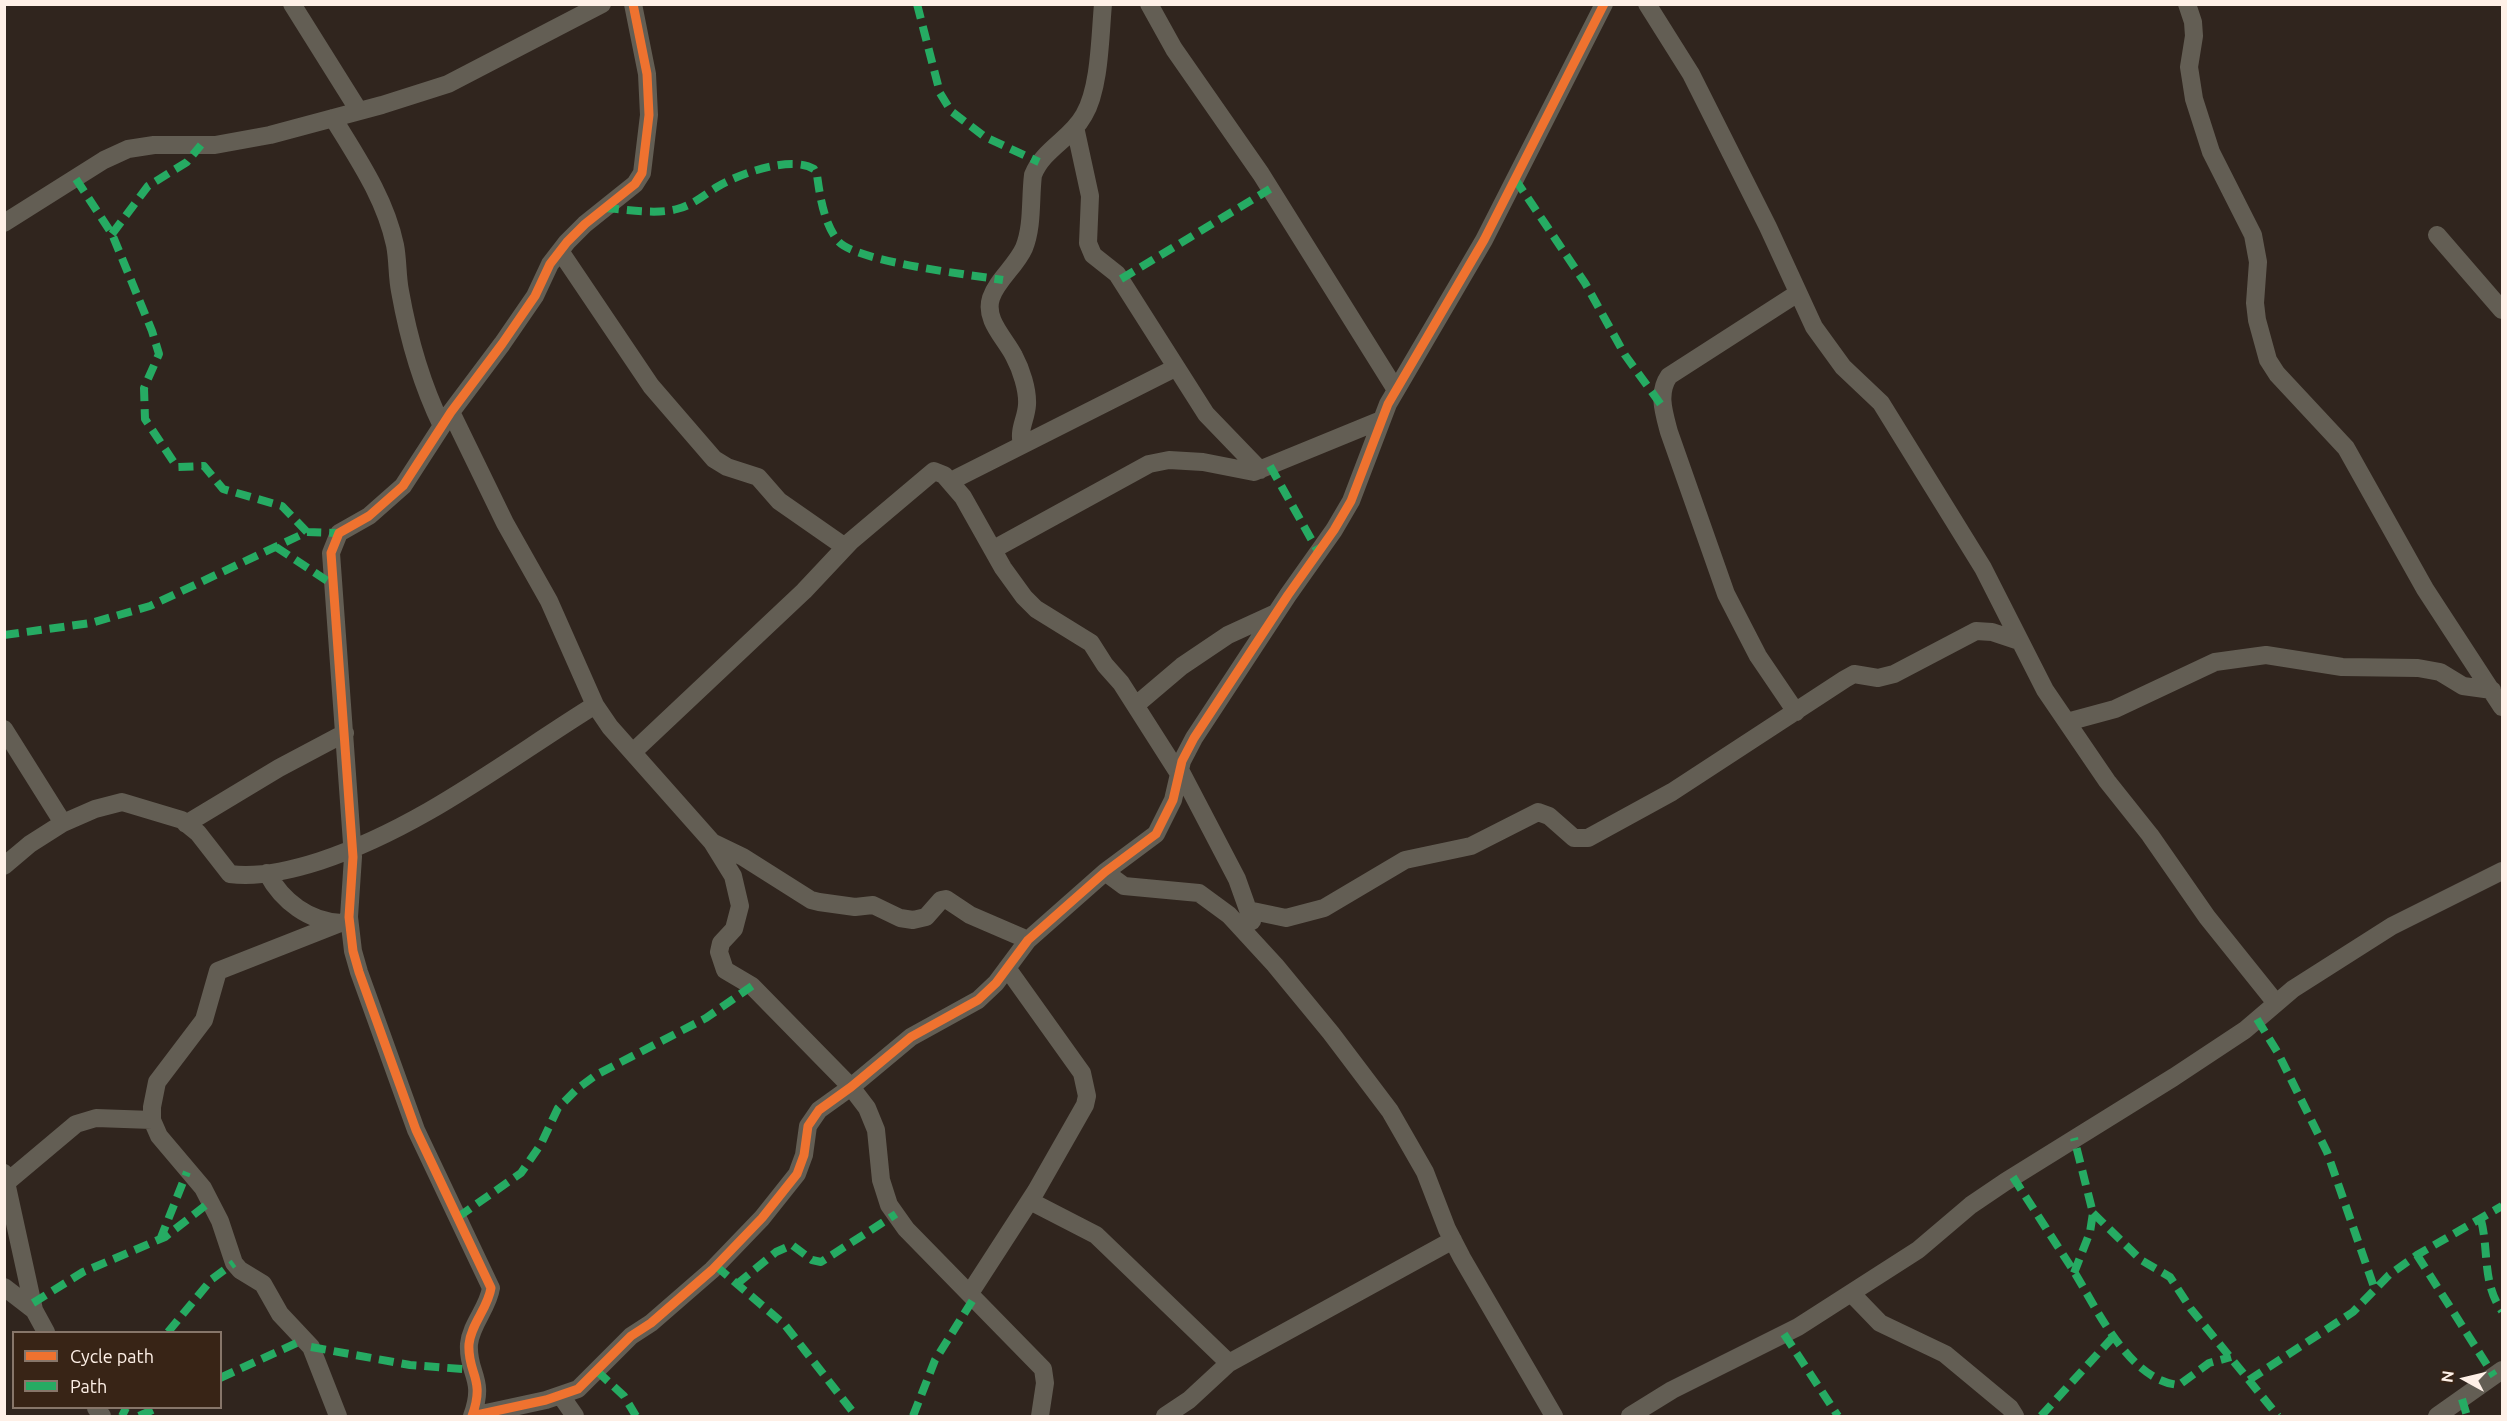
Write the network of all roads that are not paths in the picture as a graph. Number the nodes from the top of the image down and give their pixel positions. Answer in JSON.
{"nodes":[{"id":1,"x":292,"y":4,"type":"edge"},
{"id":2,"x":602,"y":4,"type":"edge"},
{"id":3,"x":633,"y":4,"type":"edge"},
{"id":4,"x":1103,"y":4,"type":"edge"},
{"id":5,"x":1149,"y":4,"type":"edge"},
{"id":6,"x":1604,"y":4,"type":"edge"},
{"id":7,"x":1647,"y":4,"type":"edge"},
{"id":8,"x":2187,"y":4,"type":"edge"},
{"id":9,"x":359,"y":111,"type":"junction"},
{"id":10,"x":333,"y":118,"type":"junction"},
{"id":11,"x":1075,"y":127,"type":"junction"},
{"id":12,"x":4,"y":223,"type":"edge"},
{"id":13,"x":2437,"y":235,"type":"dead end"},
{"id":14,"x":560,"y":251,"type":"junction"},
{"id":15,"x":1798,"y":293,"type":"junction"},
{"id":16,"x":2502,"y":310,"type":"edge"},
{"id":17,"x":1175,"y":368,"type":"junction"},
{"id":18,"x":1396,"y":390,"type":"junction"},
{"id":19,"x":446,"y":419,"type":"junction"},
{"id":20,"x":1381,"y":420,"type":"junction"},
{"id":21,"x":1023,"y":445,"type":"junction"},
{"id":22,"x":1260,"y":470,"type":"junction"},
{"id":23,"x":951,"y":481,"type":"junction"},
{"id":24,"x":845,"y":547,"type":"junction"},
{"id":25,"x":994,"y":549,"type":"junction"},
{"id":26,"x":1276,"y":612,"type":"junction"},
{"id":27,"x":2019,"y":641,"type":"junction"},
{"id":28,"x":2492,"y":690,"type":"junction"},
{"id":29,"x":595,"y":705,"type":"junction"},
{"id":30,"x":1136,"y":705,"type":"junction"},
{"id":31,"x":2502,"y":707,"type":"edge"},
{"id":32,"x":1796,"y":712,"type":"junction"},
{"id":33,"x":2067,"y":723,"type":"junction"},
{"id":34,"x":4,"y":729,"type":"edge"},
{"id":35,"x":345,"y":733,"type":"junction"},
{"id":36,"x":633,"y":752,"type":"junction"},
{"id":37,"x":1180,"y":772,"type":"junction"},
{"id":38,"x":63,"y":823,"type":"junction"},
{"id":39,"x":186,"y":824,"type":"junction"},
{"id":40,"x":712,"y":842,"type":"junction"},
{"id":41,"x":353,"y":850,"type":"junction"},
{"id":42,"x":4,"y":867,"type":"edge"},
{"id":43,"x":2502,"y":871,"type":"edge"},
{"id":44,"x":1105,"y":872,"type":"junction"},
{"id":45,"x":267,"y":873,"type":"junction"},
{"id":46,"x":1248,"y":910,"type":"junction"},
{"id":47,"x":345,"y":923,"type":"junction"},
{"id":48,"x":1028,"y":940,"type":"junction"},
{"id":49,"x":1263,"y":951,"type":"junction"},
{"id":50,"x":1007,"y":968,"type":"junction"},
{"id":51,"x":2276,"y":1003,"type":"junction"},
{"id":52,"x":851,"y":1087,"type":"junction"},
{"id":53,"x":152,"y":1120,"type":"junction"},
{"id":54,"x":6,"y":1184,"type":"edge"},
{"id":55,"x":1030,"y":1201,"type":"junction"},
{"id":56,"x":1453,"y":1240,"type":"junction"},
{"id":57,"x":4,"y":1287,"type":"edge"},
{"id":58,"x":970,"y":1293,"type":"junction"},
{"id":59,"x":1851,"y":1293,"type":"junction"},
{"id":60,"x":34,"y":1310,"type":"junction"},
{"id":61,"x":45,"y":1331,"type":"edge"},
{"id":62,"x":1229,"y":1363,"type":"junction"},
{"id":63,"x":2502,"y":1370,"type":"edge"},
{"id":64,"x":561,"y":1396,"type":"junction"},
{"id":65,"x":338,"y":1416,"type":"edge"},
{"id":66,"x":472,"y":1416,"type":"edge"},
{"id":67,"x":575,"y":1416,"type":"edge"},
{"id":68,"x":1040,"y":1416,"type":"edge"},
{"id":69,"x":1165,"y":1416,"type":"edge"},
{"id":70,"x":1554,"y":1416,"type":"edge"},
{"id":71,"x":1630,"y":1416,"type":"edge"},
{"id":72,"x":2016,"y":1416,"type":"edge"},
{"id":73,"x":2437,"y":1416,"type":"edge"}],
"edges":[{"from":1,"to":9,"type":"street"},
{"from":2,"to":9,"type":"street"},
{"from":3,"to":14,"type":"street"},
{"from":4,"to":11,"type":"street"},
{"from":5,"to":18,"type":"street"},
{"from":6,"to":18,"type":"street"},
{"from":7,"to":15,"type":"street"},
{"from":8,"to":28,"type":"street"},
{"from":9,"to":10,"type":"street"},
{"from":10,"to":12,"type":"street"},
{"from":10,"to":19,"type":"street"},
{"from":11,"to":17,"type":"street"},
{"from":11,"to":21,"type":"street"},
{"from":13,"to":16,"type":"street"},
{"from":14,"to":19,"type":"street"},
{"from":14,"to":24,"type":"street"},
{"from":15,"to":27,"type":"street"},
{"from":15,"to":32,"type":"street"},
{"from":17,"to":21,"type":"street"},
{"from":17,"to":22,"type":"street"},
{"from":18,"to":20,"type":"street"},
{"from":19,"to":29,"type":"street"},
{"from":19,"to":35,"type":"street"},
{"from":20,"to":22,"type":"street"},
{"from":20,"to":26,"type":"street"},
{"from":21,"to":23,"type":"street"},
{"from":22,"to":25,"type":"street"},
{"from":23,"to":24,"type":"street"},
{"from":23,"to":25,"type":"street"},
{"from":24,"to":36,"type":"street"},
{"from":25,"to":30,"type":"street"},
{"from":26,"to":30,"type":"street"},
{"from":26,"to":37,"type":"street"},
{"from":27,"to":32,"type":"street"},
{"from":27,"to":33,"type":"street"},
{"from":28,"to":31,"type":"street"},
{"from":28,"to":33,"type":"street"},
{"from":29,"to":36,"type":"street"},
{"from":29,"to":41,"type":"street"},
{"from":30,"to":37,"type":"street"},
{"from":32,"to":46,"type":"street"},
{"from":33,"to":51,"type":"street"},
{"from":34,"to":38,"type":"street"},
{"from":35,"to":39,"type":"street"},
{"from":35,"to":41,"type":"street"},
{"from":36,"to":40,"type":"street"},
{"from":37,"to":44,"type":"street"},
{"from":37,"to":46,"type":"street"},
{"from":38,"to":39,"type":"street"},
{"from":38,"to":42,"type":"street"},
{"from":39,"to":45,"type":"street"},
{"from":40,"to":48,"type":"street"},
{"from":40,"to":52,"type":"street"},
{"from":41,"to":45,"type":"street"},
{"from":41,"to":47,"type":"street"},
{"from":43,"to":51,"type":"street"},
{"from":44,"to":48,"type":"street"},
{"from":44,"to":49,"type":"street"},
{"from":45,"to":47,"type":"street"},
{"from":46,"to":49,"type":"street"},
{"from":47,"to":53,"type":"street"},
{"from":47,"to":66,"type":"street"},
{"from":48,"to":50,"type":"street"},
{"from":49,"to":56,"type":"street"},
{"from":50,"to":52,"type":"street"},
{"from":50,"to":55,"type":"street"},
{"from":51,"to":59,"type":"street"},
{"from":52,"to":58,"type":"street"},
{"from":52,"to":64,"type":"street"},
{"from":53,"to":54,"type":"street"},
{"from":53,"to":65,"type":"street"},
{"from":54,"to":60,"type":"street"},
{"from":55,"to":58,"type":"street"},
{"from":55,"to":62,"type":"street"},
{"from":56,"to":62,"type":"street"},
{"from":56,"to":70,"type":"street"},
{"from":57,"to":60,"type":"street"},
{"from":58,"to":68,"type":"street"},
{"from":59,"to":71,"type":"street"},
{"from":59,"to":72,"type":"street"},
{"from":60,"to":61,"type":"street"},
{"from":62,"to":69,"type":"street"},
{"from":63,"to":73,"type":"street"},
{"from":64,"to":66,"type":"street"},
{"from":64,"to":67,"type":"street"}]}
